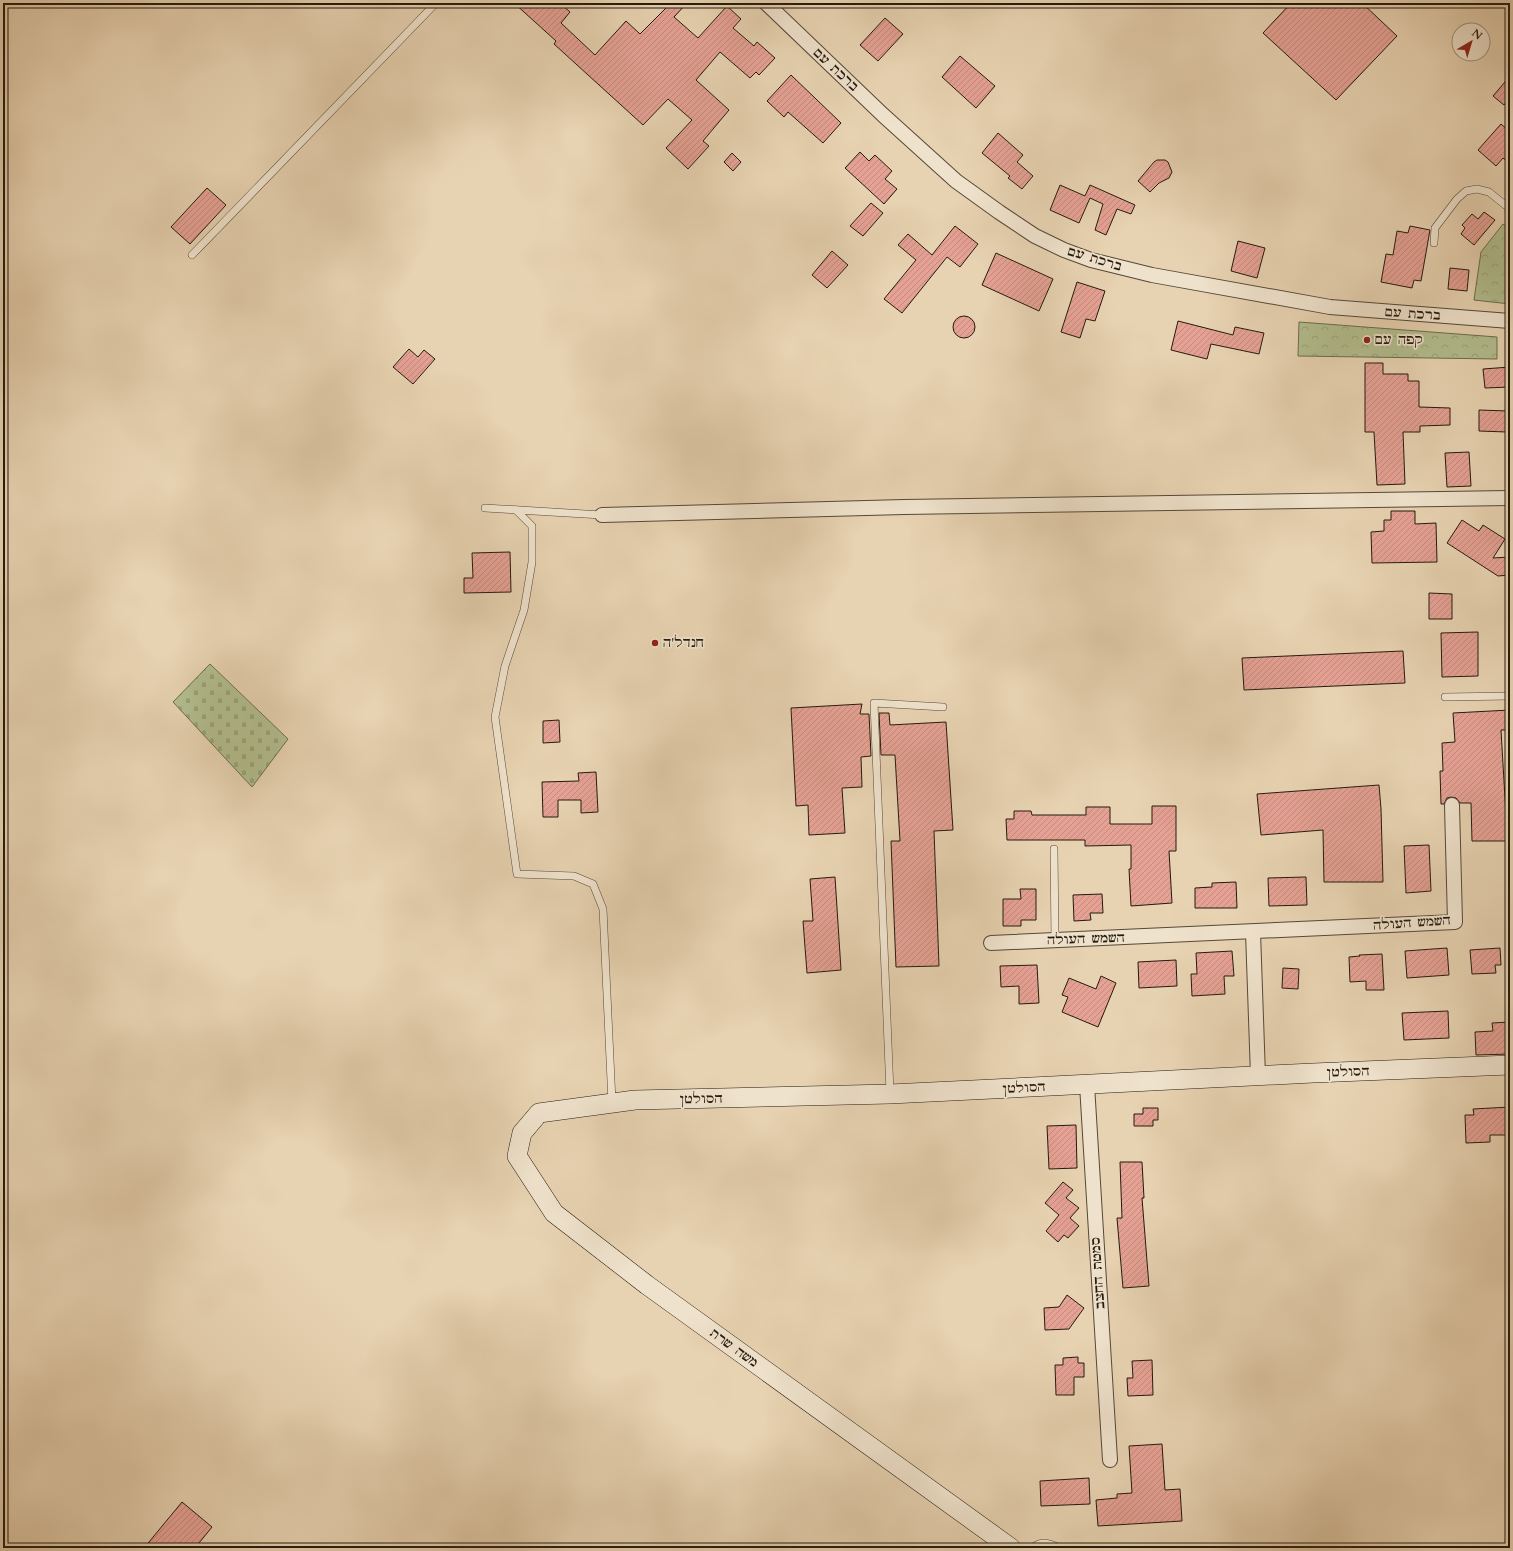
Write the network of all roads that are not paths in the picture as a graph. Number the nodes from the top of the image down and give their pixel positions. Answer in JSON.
{"nodes":[{"id":1,"x":436,"y":3,"type":"edge"},
{"id":2,"x":766,"y":3,"type":"edge"},
{"id":3,"x":1510,"y":209,"type":"edge"},
{"id":4,"x":1434,"y":243,"type":"dead end"},
{"id":5,"x":192,"y":255,"type":"dead end"},
{"id":6,"x":1510,"y":321,"type":"edge"},
{"id":7,"x":1510,"y":498,"type":"edge"},
{"id":8,"x":485,"y":508,"type":"dead end"},
{"id":9,"x":516,"y":510,"type":"junction"},
{"id":10,"x":602,"y":515,"type":"joint"},
{"id":11,"x":1510,"y":696,"type":"edge"},
{"id":12,"x":1445,"y":698,"type":"dead end"},
{"id":13,"x":943,"y":707,"type":"dead end"},
{"id":14,"x":1452,"y":805,"type":"dead end"},
{"id":15,"x":1054,"y":849,"type":"dead end"},
{"id":16,"x":1253,"y":932,"type":"junction"},
{"id":17,"x":1055,"y":940,"type":"junction"},
{"id":18,"x":991,"y":943,"type":"dead end"},
{"id":19,"x":1510,"y":1065,"type":"edge"},
{"id":20,"x":1258,"y":1076,"type":"junction"},
{"id":21,"x":1087,"y":1085,"type":"junction"},
{"id":22,"x":890,"y":1094,"type":"junction"},
{"id":23,"x":612,"y":1103,"type":"junction"},
{"id":24,"x":540,"y":1113,"type":"joint"},
{"id":25,"x":1110,"y":1460,"type":"dead end"},
{"id":26,"x":1011,"y":1548,"type":"edge"},
{"id":27,"x":1032,"y":1548,"type":"edge"},
{"id":28,"x":1060,"y":1548,"type":"edge"}],
"edges":[{"from":1,"to":5,"type":"lane"},
{"from":2,"to":6,"type":"street","name":"ברכת עם"},
{"from":3,"to":4,"type":"lane"},
{"from":7,"to":10,"type":"street"},
{"from":8,"to":9,"type":"lane"},
{"from":9,"to":10,"type":"lane"},
{"from":9,"to":23,"type":"lane"},
{"from":11,"to":12,"type":"lane"},
{"from":13,"to":22,"type":"lane"},
{"from":14,"to":16,"type":"street","name":"השמש העולה"},
{"from":15,"to":17,"type":"lane"},
{"from":16,"to":17,"type":"street","name":"השמש העולה"},
{"from":16,"to":20,"type":"street"},
{"from":17,"to":18,"type":"street","name":"השמש העולה"},
{"from":19,"to":20,"type":"street","name":"הסולטן"},
{"from":20,"to":21,"type":"street","name":"הסולטן"},
{"from":21,"to":22,"type":"street","name":"הסולטן"},
{"from":21,"to":25,"type":"street","name":"סמטת החצב"},
{"from":22,"to":23,"type":"street","name":"הסולטן"},
{"from":23,"to":24,"type":"street","name":"הסולטן"},
{"from":24,"to":26,"type":"street","name":"משה שרת"},
{"from":27,"to":28,"type":"lane"}]}
